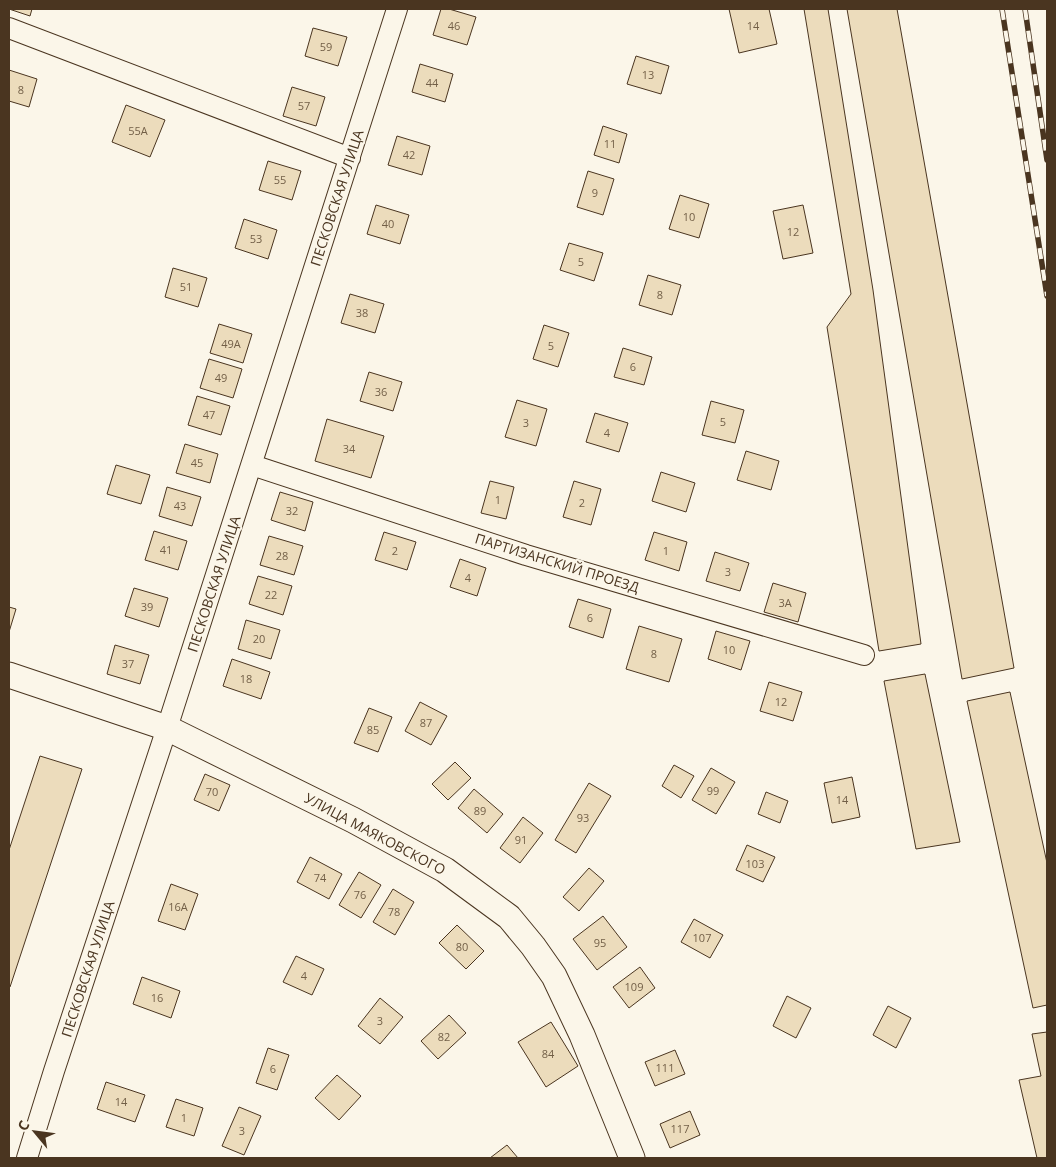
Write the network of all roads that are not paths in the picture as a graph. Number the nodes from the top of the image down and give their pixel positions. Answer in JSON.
{"nodes":[{"id":1,"x":397,"y":9,"type":"edge"},
{"id":2,"x":9,"y":28,"type":"edge"},
{"id":3,"x":350,"y":158,"type":"junction"},
{"id":4,"x":252,"y":465,"type":"junction"},
{"id":5,"x":864,"y":655,"type":"dead end"},
{"id":6,"x":9,"y":675,"type":"edge"},
{"id":7,"x":168,"y":728,"type":"junction"},
{"id":8,"x":27,"y":1158,"type":"edge"},
{"id":9,"x":632,"y":1158,"type":"edge"}],
"edges":[{"from":1,"to":3,"type":"street","name":"ПЕСКОВСКАЯ УЛИЦА"},
{"from":2,"to":3,"type":"street"},
{"from":3,"to":4,"type":"street","name":"ПЕСКОВСКАЯ УЛИЦА"},
{"from":4,"to":5,"type":"street","name":"ПАРТИЗАНСКИЙ ПРОЕЗД"},
{"from":4,"to":7,"type":"street","name":"ПЕСКОВСКАЯ УЛИЦА"},
{"from":6,"to":7,"type":"street","name":"УЛИЦА МАЯКОВСКОГО"},
{"from":7,"to":8,"type":"street","name":"ПЕСКОВСКАЯ УЛИЦА"},
{"from":7,"to":9,"type":"street","name":"УЛИЦА МАЯКОВСКОГО"}]}
